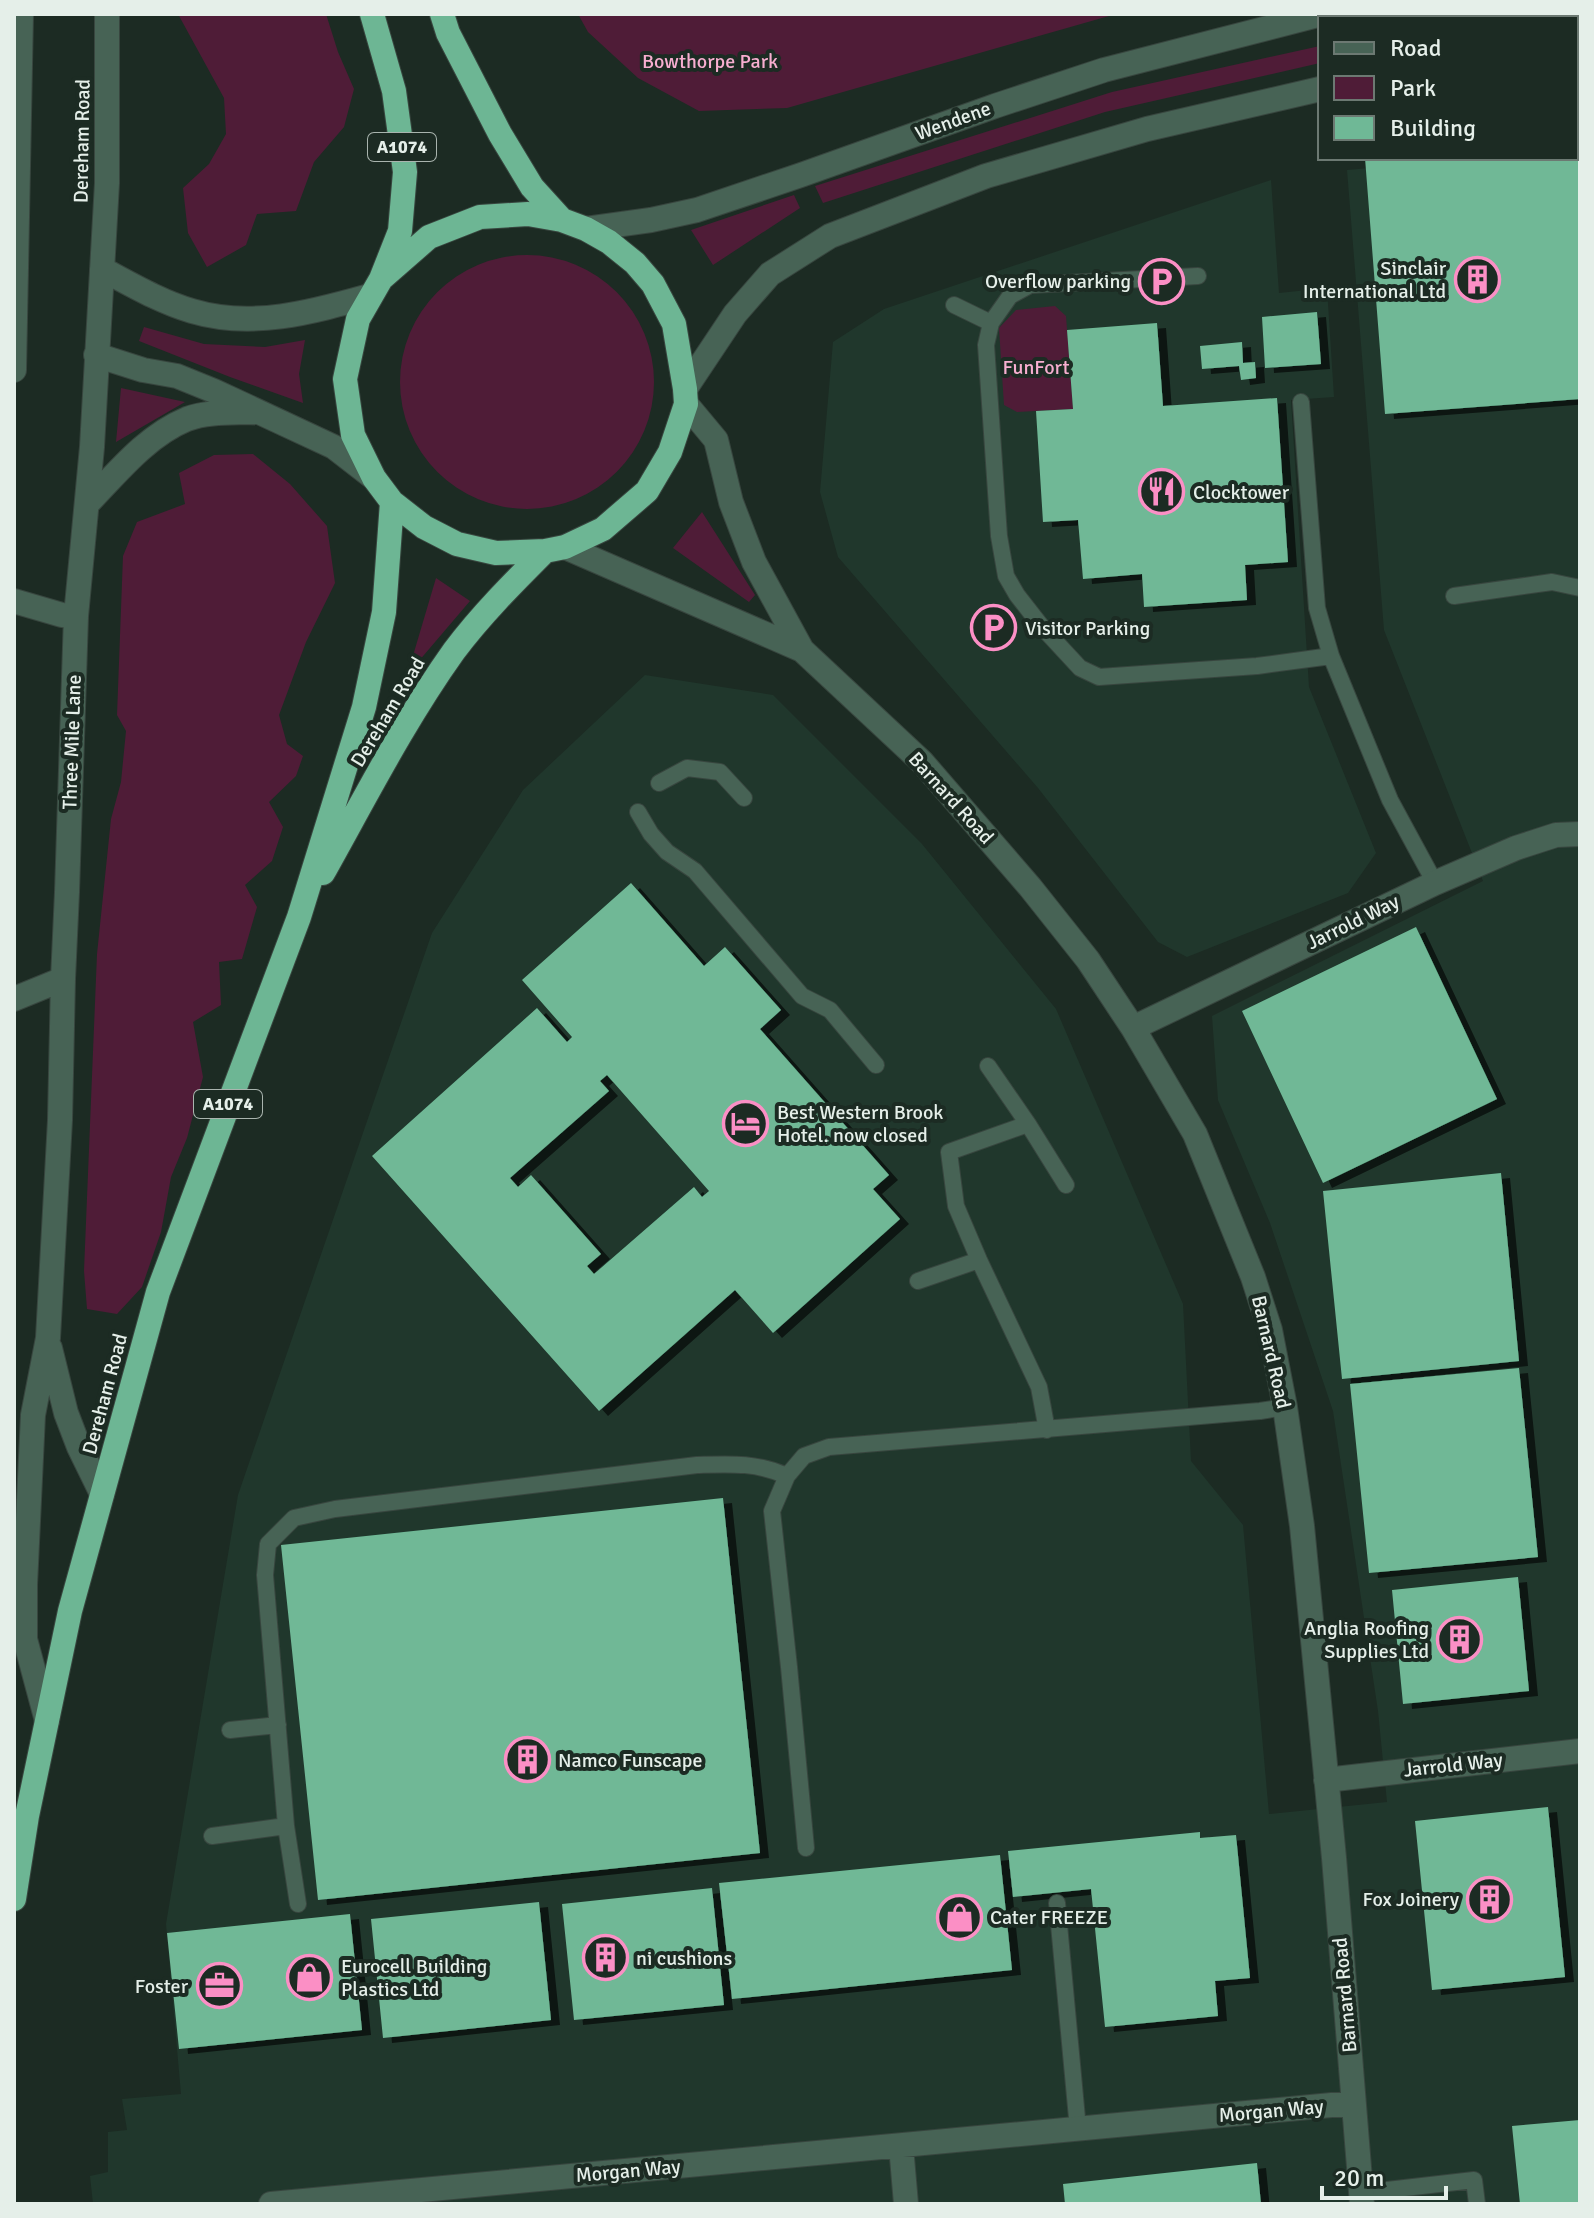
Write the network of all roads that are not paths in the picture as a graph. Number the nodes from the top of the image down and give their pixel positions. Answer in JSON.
{"nodes":[{"id":1,"x":21,"y":14,"type":"edge"},
{"id":2,"x":107,"y":14,"type":"edge"},
{"id":3,"x":372,"y":14,"type":"edge"},
{"id":4,"x":442,"y":14,"type":"edge"},
{"id":5,"x":1322,"y":14,"type":"edge"},
{"id":6,"x":1318,"y":89,"type":"edge"},
{"id":7,"x":562,"y":220,"type":"junction"},
{"id":8,"x":586,"y":229,"type":"junction"},
{"id":9,"x":102,"y":269,"type":"junction"},
{"id":10,"x":1198,"y":276,"type":"dead end"},
{"id":11,"x":375,"y":288,"type":"junction"},
{"id":12,"x":954,"y":305,"type":"dead end"},
{"id":13,"x":991,"y":323,"type":"junction"},
{"id":14,"x":96,"y":355,"type":"junction"},
{"id":15,"x":14,"y":370,"type":"edge"},
{"id":16,"x":685,"y":396,"type":"junction"},
{"id":17,"x":1301,"y":402,"type":"dead end"},
{"id":18,"x":259,"y":411,"type":"junction"},
{"id":19,"x":374,"y":478,"type":"junction"},
{"id":20,"x":392,"y":502,"type":"junction"},
{"id":21,"x":87,"y":504,"type":"junction"},
{"id":22,"x":555,"y":549,"type":"junction"},
{"id":23,"x":1580,"y":588,"type":"edge"},
{"id":24,"x":1454,"y":596,"type":"dead end"},
{"id":25,"x":14,"y":601,"type":"edge"},
{"id":26,"x":76,"y":616,"type":"junction"},
{"id":27,"x":802,"y":650,"type":"junction"},
{"id":28,"x":1331,"y":656,"type":"junction"},
{"id":29,"x":659,"y":783,"type":"dead end"},
{"id":30,"x":744,"y":798,"type":"dead end"},
{"id":31,"x":638,"y":812,"type":"dead end"},
{"id":32,"x":1580,"y":834,"type":"edge"},
{"id":33,"x":1435,"y":883,"type":"junction"},
{"id":34,"x":299,"y":917,"type":"junction"},
{"id":35,"x":63,"y":979,"type":"junction"},
{"id":36,"x":14,"y":999,"type":"edge"},
{"id":37,"x":1133,"y":1028,"type":"junction"},
{"id":38,"x":876,"y":1065,"type":"dead end"},
{"id":39,"x":988,"y":1066,"type":"dead end"},
{"id":40,"x":1028,"y":1124,"type":"junction"},
{"id":41,"x":1066,"y":1185,"type":"dead end"},
{"id":42,"x":979,"y":1260,"type":"junction"},
{"id":43,"x":918,"y":1281,"type":"dead end"},
{"id":44,"x":48,"y":1338,"type":"junction"},
{"id":45,"x":1285,"y":1407,"type":"junction"},
{"id":46,"x":1047,"y":1430,"type":"junction"},
{"id":47,"x":787,"y":1476,"type":"junction"},
{"id":48,"x":102,"y":1494,"type":"junction"},
{"id":49,"x":47,"y":1721,"type":"junction"},
{"id":50,"x":278,"y":1725,"type":"junction"},
{"id":51,"x":230,"y":1730,"type":"dead end"},
{"id":52,"x":1580,"y":1751,"type":"edge"},
{"id":53,"x":1326,"y":1780,"type":"junction"},
{"id":54,"x":21,"y":1816,"type":"edge"},
{"id":55,"x":286,"y":1826,"type":"junction"},
{"id":56,"x":212,"y":1836,"type":"dead end"},
{"id":57,"x":806,"y":1848,"type":"dead end"},
{"id":58,"x":14,"y":1899,"type":"edge"},
{"id":59,"x":1057,"y":1903,"type":"dead end"},
{"id":60,"x":298,"y":1904,"type":"dead end"},
{"id":61,"x":1353,"y":2103,"type":"junction"},
{"id":62,"x":1078,"y":2129,"type":"junction"},
{"id":63,"x":901,"y":2146,"type":"junction"},
{"id":64,"x":1362,"y":2198,"type":"edge"},
{"id":65,"x":356,"y":2200,"type":"edge"},
{"id":66,"x":271,"y":2204,"type":"edge"},
{"id":67,"x":906,"y":2204,"type":"edge"},
{"id":68,"x":1477,"y":2204,"type":"edge"}],
"edges":[{"from":1,"to":15,"type":"street"},
{"from":2,"to":9,"type":"street","name":"Dereham Road"},
{"from":3,"to":11,"type":"highway","name":"Dereham Road","number":"A1074"},
{"from":4,"to":7,"type":"highway","name":"Dereham Road"},
{"from":5,"to":8,"type":"street","name":"Wendene"},
{"from":6,"to":16,"type":"street"},
{"from":7,"to":8,"type":"highway","name":"Dereham Road"},
{"from":7,"to":11,"type":"highway","name":"Dereham Road"},
{"from":8,"to":16,"type":"highway","name":"Dereham Road"},
{"from":9,"to":11,"type":"street","name":"Dereham Road"},
{"from":9,"to":14,"type":"street","name":"Dereham Road"},
{"from":10,"to":13,"type":"lane"},
{"from":11,"to":19,"type":"highway","name":"Dereham Road"},
{"from":12,"to":13,"type":"lane"},
{"from":13,"to":28,"type":"lane"},
{"from":14,"to":18,"type":"street","name":"Dereham Road"},
{"from":14,"to":21,"type":"street","name":"Three Mile Lane"},
{"from":16,"to":22,"type":"highway","name":"Dereham Road"},
{"from":16,"to":27,"type":"street","name":"Barnard Road"},
{"from":17,"to":28,"type":"lane"},
{"from":18,"to":19,"type":"street","name":"Dereham Road"},
{"from":18,"to":21,"type":"street"},
{"from":19,"to":20,"type":"highway","name":"Dereham Road"},
{"from":20,"to":22,"type":"highway","name":"Dereham Road"},
{"from":20,"to":34,"type":"highway","name":"Dereham Road","number":"A1074"},
{"from":21,"to":26,"type":"street","name":"Three Mile Lane"},
{"from":22,"to":27,"type":"street","name":"Barnard Road"},
{"from":22,"to":34,"type":"highway","name":"Dereham Road","number":"A1074"},
{"from":23,"to":24,"type":"lane"},
{"from":25,"to":26,"type":"street"},
{"from":26,"to":35,"type":"street","name":"Three Mile Lane"},
{"from":27,"to":37,"type":"street","name":"Barnard Road"},
{"from":28,"to":33,"type":"lane"},
{"from":29,"to":30,"type":"lane"},
{"from":31,"to":38,"type":"lane"},
{"from":32,"to":33,"type":"street","name":"Jarrold Way"},
{"from":33,"to":37,"type":"street","name":"Jarrold Way"},
{"from":34,"to":48,"type":"highway","name":"Dereham Road","number":"A1074"},
{"from":35,"to":36,"type":"street"},
{"from":35,"to":44,"type":"street","name":"Three Mile Lane"},
{"from":37,"to":45,"type":"street","name":"Barnard Road"},
{"from":39,"to":40,"type":"lane"},
{"from":40,"to":41,"type":"lane"},
{"from":40,"to":42,"type":"lane"},
{"from":42,"to":43,"type":"lane"},
{"from":42,"to":46,"type":"lane"},
{"from":44,"to":48,"type":"street","name":"Three Mile Lane"},
{"from":44,"to":49,"type":"street","name":"Three Mile Lane"},
{"from":45,"to":46,"type":"lane"},
{"from":45,"to":53,"type":"street","name":"Barnard Road"},
{"from":46,"to":47,"type":"lane"},
{"from":47,"to":50,"type":"lane"},
{"from":47,"to":57,"type":"lane"},
{"from":48,"to":49,"type":"highway","name":"Dereham Road","number":"A1074"},
{"from":49,"to":54,"type":"highway","name":"Dereham Road","number":"A1074"},
{"from":50,"to":51,"type":"lane"},
{"from":50,"to":55,"type":"lane"},
{"from":52,"to":53,"type":"street","name":"Jarrold Way"},
{"from":53,"to":61,"type":"street","name":"Barnard Road"},
{"from":54,"to":58,"type":"highway","name":"Dereham Road","number":"A1074"},
{"from":55,"to":56,"type":"lane"},
{"from":55,"to":60,"type":"lane"},
{"from":59,"to":62,"type":"lane"},
{"from":61,"to":62,"type":"street","name":"Morgan Way"},
{"from":61,"to":64,"type":"street","name":"Barnard Road"},
{"from":62,"to":63,"type":"street","name":"Morgan Way"},
{"from":63,"to":65,"type":"street","name":"Morgan Way"},
{"from":63,"to":67,"type":"street"},
{"from":64,"to":68,"type":"lane"},
{"from":65,"to":66,"type":"street","name":"Morgan Way"}]}
